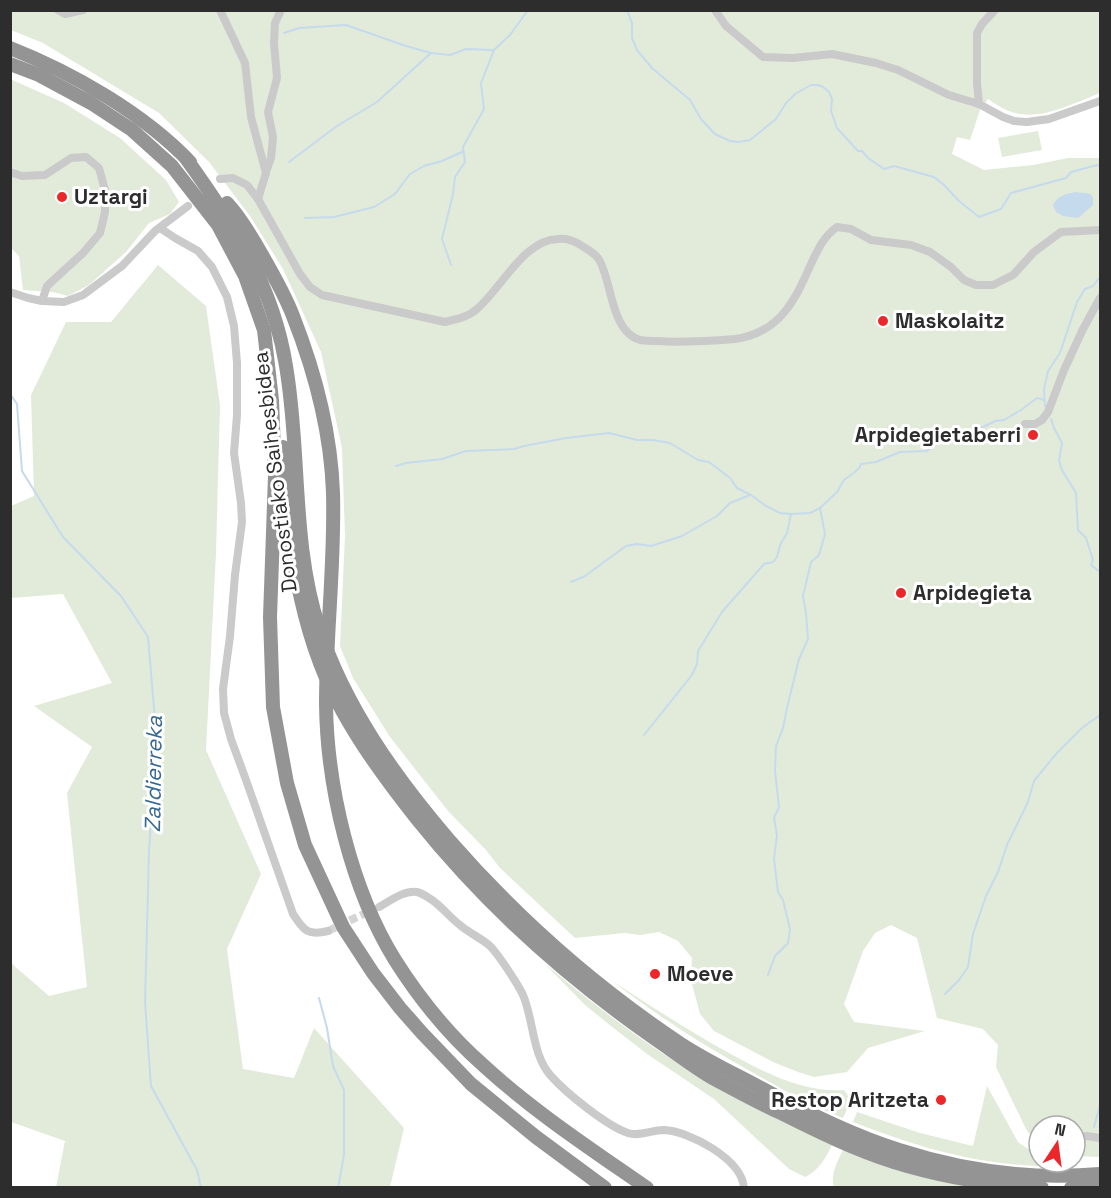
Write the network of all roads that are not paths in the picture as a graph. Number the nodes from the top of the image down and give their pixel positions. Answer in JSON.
{"nodes":[{"id":1,"x":58,"y":10,"type":"edge"},
{"id":2,"x":83,"y":10,"type":"edge"},
{"id":3,"x":220,"y":10,"type":"edge"},
{"id":4,"x":281,"y":10,"type":"edge"},
{"id":5,"x":715,"y":10,"type":"edge"},
{"id":6,"x":995,"y":10,"type":"edge"},
{"id":7,"x":10,"y":48,"type":"edge"},
{"id":8,"x":10,"y":64,"type":"edge"},
{"id":9,"x":1101,"y":101,"type":"edge"},
{"id":10,"x":979,"y":104,"type":"junction"},
{"id":11,"x":184,"y":157,"type":"junction"},
{"id":12,"x":10,"y":172,"type":"edge"},
{"id":13,"x":266,"y":173,"type":"junction"},
{"id":14,"x":220,"y":179,"type":"dead end"},
{"id":15,"x":258,"y":199,"type":"junction"},
{"id":16,"x":188,"y":206,"type":"dead end"},
{"id":17,"x":160,"y":228,"type":"junction"},
{"id":18,"x":1101,"y":230,"type":"edge"},
{"id":19,"x":10,"y":291,"type":"edge"},
{"id":20,"x":1101,"y":298,"type":"edge"},
{"id":21,"x":42,"y":301,"type":"junction"},
{"id":22,"x":264,"y":330,"type":"junction"},
{"id":23,"x":1025,"y":424,"type":"dead end"},
{"id":24,"x":350,"y":712,"type":"junction"},
{"id":25,"x":380,"y":907,"type":"tunnel mouth"},
{"id":26,"x":328,"y":931,"type":"tunnel mouth"},
{"id":27,"x":1101,"y":1174,"type":"edge"},
{"id":28,"x":1101,"y":1185,"type":"edge"},
{"id":29,"x":605,"y":1188,"type":"edge"},
{"id":30,"x":647,"y":1188,"type":"edge"},
{"id":31,"x":744,"y":1188,"type":"edge"},
{"id":32,"x":1042,"y":1188,"type":"edge"},
{"id":33,"x":1071,"y":1188,"type":"edge"}],
"edges":[{"from":1,"to":2,"type":"street"},
{"from":3,"to":13,"type":"street"},
{"from":4,"to":13,"type":"street"},
{"from":5,"to":10,"type":"street"},
{"from":6,"to":10,"type":"street"},
{"from":7,"to":11,"type":"highway"},
{"from":8,"to":22,"type":"highway"},
{"from":9,"to":10,"type":"street"},
{"from":11,"to":24,"type":"highway","name":"Donostiako Saihesbidea"},
{"from":11,"to":30,"type":"highway"},
{"from":12,"to":21,"type":"street"},
{"from":13,"to":15,"type":"street"},
{"from":14,"to":15,"type":"street"},
{"from":15,"to":18,"type":"street"},
{"from":16,"to":17,"type":"street"},
{"from":17,"to":21,"type":"street"},
{"from":17,"to":26,"type":"street"},
{"from":19,"to":21,"type":"street"},
{"from":20,"to":23,"type":"street"},
{"from":22,"to":24,"type":"highway","name":"Donostiako Saihesbidea"},
{"from":22,"to":29,"type":"highway"},
{"from":24,"to":27,"type":"highway","name":"Donostiako Saihesbidea"},
{"from":24,"to":32,"type":"highway","name":"Donostiako Saihesbidea"},
{"from":25,"to":31,"type":"street"},
{"from":28,"to":33,"type":"highway"}]}
